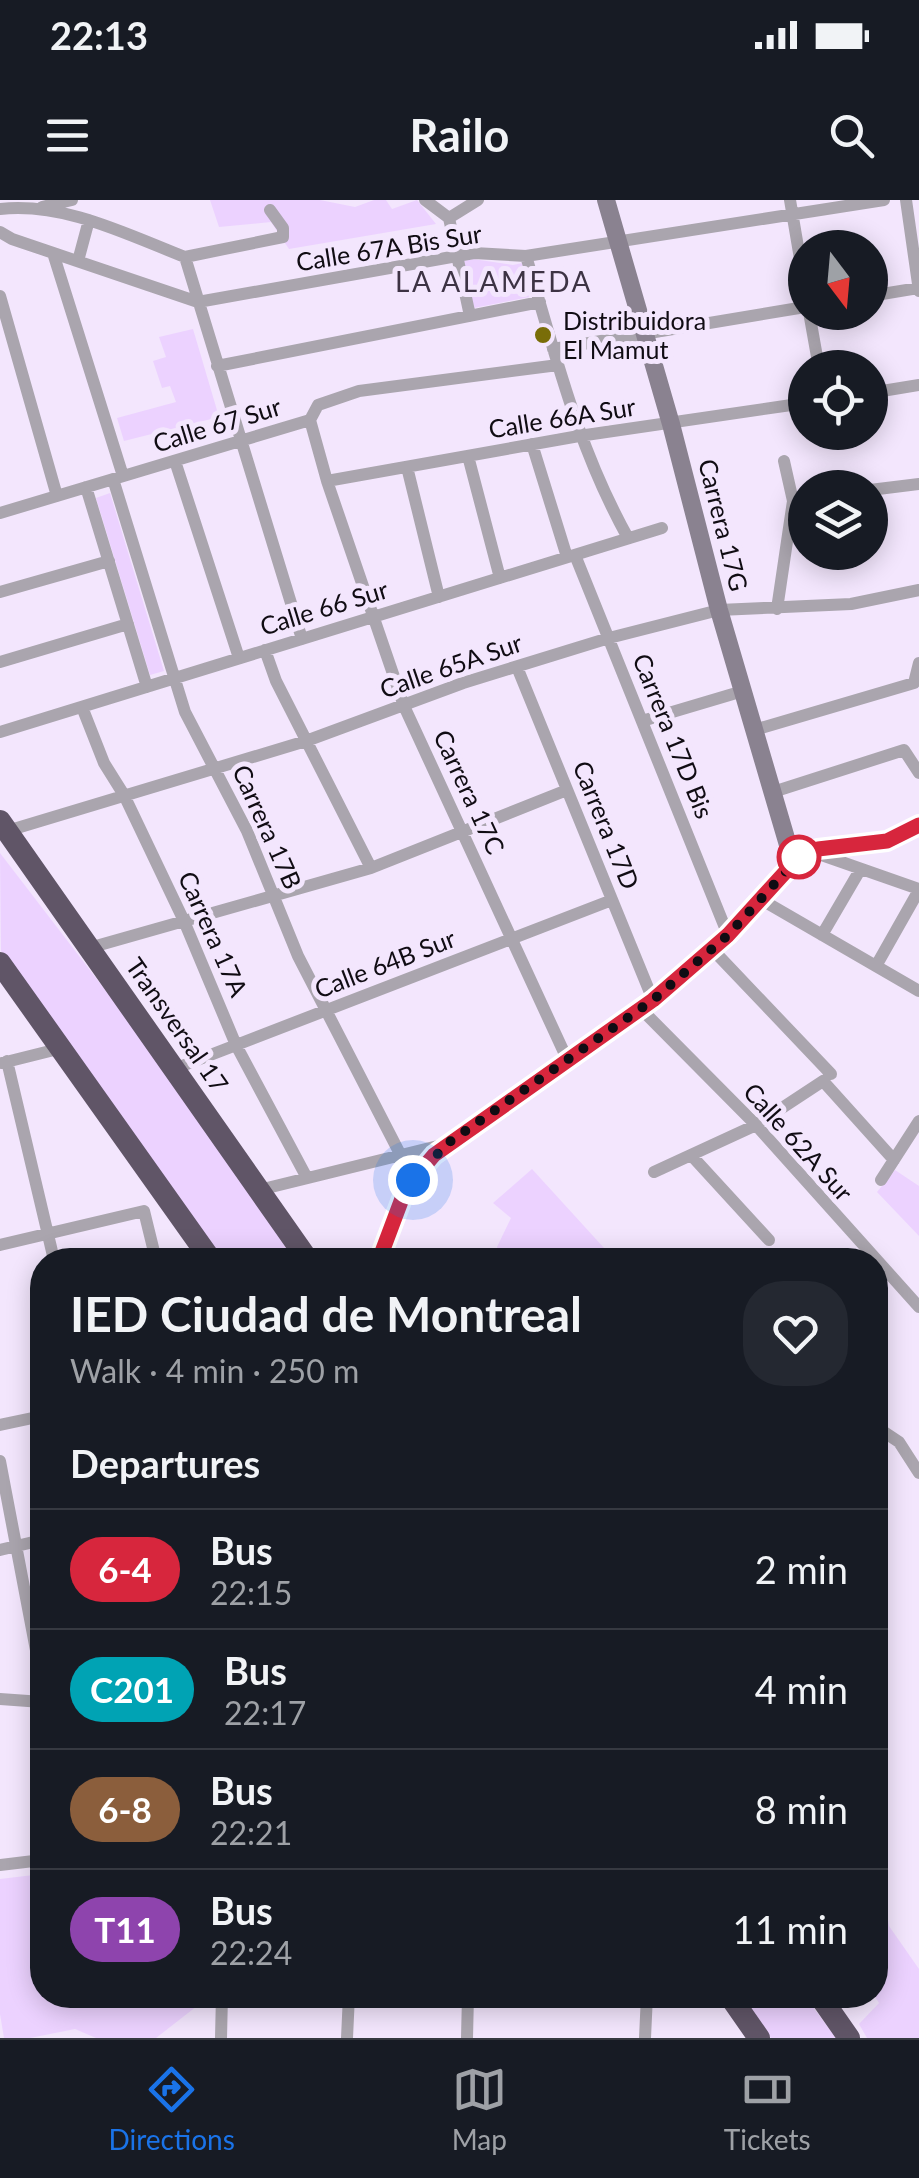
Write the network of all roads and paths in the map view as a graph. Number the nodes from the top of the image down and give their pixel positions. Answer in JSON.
{"nodes":[{"id":1,"x":72,"y":200,"type":"edge"},
{"id":2,"x":425,"y":200,"type":"edge"},
{"id":3,"x":478,"y":200,"type":"edge"},
{"id":4,"x":606,"y":200,"type":"edge"},
{"id":5,"x":884,"y":200,"type":"edge"},
{"id":6,"x":906,"y":200,"type":"edge"},
{"id":7,"x":20,"y":203,"type":"edge"},
{"id":8,"x":792,"y":206,"type":"edge"},
{"id":9,"x":40,"y":208,"type":"junction"},
{"id":10,"x":0,"y":209,"type":"edge"},
{"id":11,"x":270,"y":210,"type":"dead end"},
{"id":12,"x":449,"y":218,"type":"junction"},
{"id":13,"x":89,"y":220,"type":"junction"},
{"id":14,"x":0,"y":232,"type":"edge"},
{"id":15,"x":618,"y":242,"type":"junction"},
{"id":16,"x":53,"y":253,"type":"junction"},
{"id":17,"x":457,"y":256,"type":"junction"},
{"id":18,"x":526,"y":256,"type":"junction"},
{"id":19,"x":185,"y":257,"type":"junction"},
{"id":20,"x":78,"y":262,"type":"junction"},
{"id":21,"x":919,"y":289,"type":"edge"},
{"id":22,"x":888,"y":293,"type":"edge"},
{"id":23,"x":0,"y":296,"type":"edge"},
{"id":24,"x":198,"y":302,"type":"junction"},
{"id":25,"x":540,"y":302,"type":"junction"},
{"id":26,"x":788,"y":313,"type":"edge"},
{"id":27,"x":470,"y":316,"type":"junction"},
{"id":28,"x":645,"y":334,"type":"junction"},
{"id":29,"x":554,"y":349,"type":"junction"},
{"id":30,"x":558,"y":364,"type":"junction"},
{"id":31,"x":218,"y":366,"type":"junction"},
{"id":32,"x":919,"y":386,"type":"edge"},
{"id":33,"x":888,"y":390,"type":"edge"},
{"id":34,"x":788,"y":406,"type":"edge"},
{"id":35,"x":310,"y":420,"type":"junction"},
{"id":36,"x":671,"y":424,"type":"junction"},
{"id":37,"x":579,"y":436,"type":"junction"},
{"id":38,"x":240,"y":442,"type":"junction"},
{"id":39,"x":532,"y":444,"type":"junction"},
{"id":40,"x":468,"y":456,"type":"junction"},
{"id":41,"x":176,"y":460,"type":"junction"},
{"id":42,"x":784,"y":461,"type":"dead end"},
{"id":43,"x":407,"y":467,"type":"junction"},
{"id":44,"x":788,"y":471,"type":"edge"},
{"id":45,"x":118,"y":478,"type":"junction"},
{"id":46,"x":327,"y":481,"type":"junction"},
{"id":47,"x":919,"y":484,"type":"edge"},
{"id":48,"x":86,"y":487,"type":"junction"},
{"id":49,"x":888,"y":488,"type":"edge"},
{"id":50,"x":57,"y":496,"type":"junction"},
{"id":51,"x":0,"y":513,"type":"edge"},
{"id":52,"x":662,"y":528,"type":"dead end"},
{"id":53,"x":628,"y":538,"type":"junction"},
{"id":54,"x":571,"y":556,"type":"junction"},
{"id":55,"x":788,"y":557,"type":"edge"},
{"id":56,"x":109,"y":561,"type":"junction"},
{"id":57,"x":500,"y":578,"type":"junction"},
{"id":58,"x":919,"y":590,"type":"edge"},
{"id":59,"x":0,"y":592,"type":"edge"},
{"id":60,"x":439,"y":597,"type":"junction"},
{"id":61,"x":778,"y":609,"type":"junction"},
{"id":62,"x":718,"y":610,"type":"junction"},
{"id":63,"x":372,"y":616,"type":"junction"},
{"id":64,"x":128,"y":624,"type":"junction"},
{"id":65,"x":609,"y":638,"type":"junction"},
{"id":66,"x":302,"y":639,"type":"junction"},
{"id":67,"x":266,"y":650,"type":"junction"},
{"id":68,"x":239,"y":658,"type":"junction"},
{"id":69,"x":0,"y":662,"type":"edge"},
{"id":70,"x":919,"y":663,"type":"edge"},
{"id":71,"x":517,"y":667,"type":"junction"},
{"id":72,"x":173,"y":679,"type":"junction"},
{"id":73,"x":148,"y":687,"type":"junction"},
{"id":74,"x":742,"y":691,"type":"junction"},
{"id":75,"x":404,"y":706,"type":"junction"},
{"id":76,"x":82,"y":707,"type":"junction"},
{"id":77,"x":642,"y":721,"type":"junction"},
{"id":78,"x":754,"y":730,"type":"junction"},
{"id":79,"x":0,"y":732,"type":"edge"},
{"id":80,"x":306,"y":741,"type":"junction"},
{"id":81,"x":216,"y":768,"type":"junction"},
{"id":82,"x":919,"y":773,"type":"edge"},
{"id":83,"x":567,"y":790,"type":"junction"},
{"id":84,"x":772,"y":792,"type":"junction"},
{"id":85,"x":124,"y":796,"type":"junction"},
{"id":86,"x":919,"y":825,"type":"edge"},
{"id":87,"x":2,"y":831,"type":"edge"},
{"id":88,"x":462,"y":832,"type":"junction"},
{"id":89,"x":811,"y":851,"type":"junction"},
{"id":90,"x":793,"y":862,"type":"junction"},
{"id":91,"x":371,"y":868,"type":"junction"},
{"id":92,"x":860,"y":870,"type":"junction"},
{"id":93,"x":919,"y":890,"type":"edge"},
{"id":94,"x":273,"y":896,"type":"junction"},
{"id":95,"x":760,"y":899,"type":"junction"},
{"id":96,"x":612,"y":900,"type":"junction"},
{"id":97,"x":184,"y":921,"type":"junction"},
{"id":98,"x":728,"y":935,"type":"junction"},
{"id":99,"x":822,"y":935,"type":"junction"},
{"id":100,"x":512,"y":939,"type":"junction"},
{"id":101,"x":89,"y":948,"type":"junction"},
{"id":102,"x":713,"y":950,"type":"junction"},
{"id":103,"x":0,"y":963,"type":"edge"},
{"id":104,"x":876,"y":966,"type":"junction"},
{"id":105,"x":919,"y":991,"type":"edge"},
{"id":106,"x":647,"y":1004,"type":"junction"},
{"id":107,"x":326,"y":1010,"type":"junction"},
{"id":108,"x":236,"y":1045,"type":"junction"},
{"id":109,"x":62,"y":1048,"type":"junction"},
{"id":110,"x":4,"y":1062,"type":"edge"},
{"id":111,"x":568,"y":1062,"type":"junction"},
{"id":112,"x":174,"y":1069,"type":"junction"},
{"id":113,"x":827,"y":1078,"type":"junction"},
{"id":114,"x":919,"y":1120,"type":"edge"},
{"id":115,"x":756,"y":1126,"type":"junction"},
{"id":116,"x":913,"y":1142,"type":"edge"},
{"id":117,"x":448,"y":1143,"type":"junction"},
{"id":118,"x":400,"y":1155,"type":"junction"},
{"id":119,"x":691,"y":1155,"type":"junction"},
{"id":120,"x":894,"y":1160,"type":"junction"},
{"id":121,"x":654,"y":1172,"type":"dead end"},
{"id":122,"x":307,"y":1178,"type":"junction"},
{"id":123,"x":413,"y":1180,"type":"junction"},
{"id":124,"x":881,"y":1180,"type":"dead end"},
{"id":125,"x":259,"y":1190,"type":"junction"},
{"id":126,"x":48,"y":1234,"type":"junction"},
{"id":127,"x":768,"y":1240,"type":"dead end"},
{"id":128,"x":0,"y":1245,"type":"edge"},
{"id":129,"x":51,"y":1248,"type":"edge"},
{"id":130,"x":153,"y":1248,"type":"edge"},
{"id":131,"x":203,"y":1248,"type":"edge"},
{"id":132,"x":300,"y":1248,"type":"edge"},
{"id":133,"x":384,"y":1248,"type":"edge"},
{"id":134,"x":866,"y":1248,"type":"edge"},
{"id":135,"x":888,"y":1273,"type":"edge"},
{"id":136,"x":919,"y":1307,"type":"edge"},
{"id":137,"x":30,"y":1419,"type":"edge"},
{"id":138,"x":0,"y":1425,"type":"edge"},
{"id":139,"x":888,"y":1435,"type":"edge"},
{"id":140,"x":0,"y":1461,"type":"edge"},
{"id":141,"x":919,"y":1473,"type":"edge"},
{"id":142,"x":30,"y":1543,"type":"edge"},
{"id":143,"x":16,"y":1546,"type":"junction"},
{"id":144,"x":0,"y":1550,"type":"edge"},
{"id":145,"x":30,"y":1619,"type":"edge"},
{"id":146,"x":0,"y":1699,"type":"edge"},
{"id":147,"x":30,"y":1701,"type":"edge"},
{"id":148,"x":30,"y":1861,"type":"edge"},
{"id":149,"x":0,"y":1865,"type":"edge"},
{"id":150,"x":222,"y":2008,"type":"edge"},
{"id":151,"x":349,"y":2008,"type":"edge"},
{"id":152,"x":468,"y":2008,"type":"edge"},
{"id":153,"x":646,"y":2008,"type":"edge"},
{"id":154,"x":737,"y":2008,"type":"edge"},
{"id":155,"x":828,"y":2008,"type":"edge"},
{"id":156,"x":221,"y":2038,"type":"edge"},
{"id":157,"x":348,"y":2038,"type":"edge"},
{"id":158,"x":467,"y":2038,"type":"edge"},
{"id":159,"x":645,"y":2038,"type":"edge"},
{"id":160,"x":759,"y":2038,"type":"edge"},
{"id":161,"x":849,"y":2038,"type":"edge"}],
"edges":[{"from":1,"to":9,"type":"street"},
{"from":2,"to":12,"type":"street"},
{"from":3,"to":12,"type":"street"},
{"from":4,"to":15,"type":"street","name":"Carrera 17G"},
{"from":5,"to":8,"type":"street","name":"Calle 67A Bis Sur"},
{"from":6,"to":21,"type":"street"},
{"from":7,"to":9,"type":"street"},
{"from":7,"to":10,"type":"street"},
{"from":8,"to":15,"type":"street","name":"Calle 67A Bis Sur"},
{"from":9,"to":13,"type":"street"},
{"from":11,"to":19,"type":"street"},
{"from":12,"to":17,"type":"street"},
{"from":13,"to":19,"type":"street"},
{"from":13,"to":20,"type":"street"},
{"from":14,"to":16,"type":"street"},
{"from":15,"to":18,"type":"street","name":"Calle 67A Bis Sur"},
{"from":15,"to":28,"type":"street","name":"Carrera 17G"},
{"from":16,"to":20,"type":"street"},
{"from":16,"to":45,"type":"street","name":"Carrera 17B"},
{"from":17,"to":18,"type":"street","name":"Calle 67A Bis Sur"},
{"from":17,"to":24,"type":"street","name":"Calle 67A Bis Sur"},
{"from":17,"to":27,"type":"street"},
{"from":18,"to":25,"type":"street"},
{"from":19,"to":24,"type":"street"},
{"from":20,"to":24,"type":"street"},
{"from":21,"to":22,"type":"street"},
{"from":23,"to":50,"type":"street"},
{"from":24,"to":31,"type":"street"},
{"from":25,"to":27,"type":"street"},
{"from":25,"to":29,"type":"street"},
{"from":26,"to":28,"type":"street"},
{"from":27,"to":31,"type":"street"},
{"from":28,"to":29,"type":"street"},
{"from":28,"to":36,"type":"street","name":"Carrera 17G"},
{"from":29,"to":30,"type":"street"},
{"from":30,"to":35,"type":"street","name":"Calle 67 Sur"},
{"from":30,"to":37,"type":"street"},
{"from":31,"to":38,"type":"street"},
{"from":32,"to":33,"type":"street"},
{"from":34,"to":36,"type":"street","name":"Calle 66A Sur"},
{"from":35,"to":38,"type":"street","name":"Calle 67 Sur"},
{"from":35,"to":46,"type":"street","name":"Carrera 17C"},
{"from":36,"to":37,"type":"street","name":"Calle 66A Sur"},
{"from":36,"to":62,"type":"street","name":"Carrera 17G"},
{"from":37,"to":39,"type":"street","name":"Calle 66A Sur"},
{"from":37,"to":53,"type":"street"},
{"from":38,"to":41,"type":"street","name":"Calle 67 Sur"},
{"from":38,"to":66,"type":"street"},
{"from":39,"to":40,"type":"street","name":"Calle 66A Sur"},
{"from":39,"to":54,"type":"street","name":"Carrera 17D Bis"},
{"from":40,"to":43,"type":"street","name":"Calle 66A Sur"},
{"from":40,"to":57,"type":"street"},
{"from":41,"to":45,"type":"street","name":"Calle 67 Sur"},
{"from":41,"to":68,"type":"street"},
{"from":42,"to":44,"type":"street"},
{"from":43,"to":46,"type":"street","name":"Calle 66A Sur"},
{"from":43,"to":60,"type":"street"},
{"from":45,"to":48,"type":"street","name":"Calle 67 Sur"},
{"from":45,"to":72,"type":"street","name":"Carrera 17B"},
{"from":46,"to":63,"type":"street","name":"Carrera 17C"},
{"from":47,"to":49,"type":"street"},
{"from":48,"to":50,"type":"street","name":"Calle 67 Sur"},
{"from":48,"to":56,"type":"street"},
{"from":50,"to":51,"type":"street","name":"Calle 67 Sur"},
{"from":52,"to":53,"type":"street","name":"Calle 66 Sur"},
{"from":53,"to":54,"type":"street","name":"Calle 66 Sur"},
{"from":54,"to":57,"type":"street","name":"Calle 66 Sur"},
{"from":54,"to":65,"type":"street","name":"Carrera 17D Bis"},
{"from":55,"to":61,"type":"street"},
{"from":56,"to":59,"type":"street"},
{"from":56,"to":64,"type":"street"},
{"from":57,"to":60,"type":"street","name":"Calle 66 Sur"},
{"from":58,"to":61,"type":"street","name":"Calle 65A Sur"},
{"from":60,"to":63,"type":"street","name":"Calle 66 Sur"},
{"from":61,"to":62,"type":"street","name":"Calle 65A Sur"},
{"from":62,"to":65,"type":"street","name":"Calle 65A Sur"},
{"from":62,"to":74,"type":"street","name":"Carrera 17G"},
{"from":63,"to":66,"type":"street","name":"Calle 66 Sur"},
{"from":63,"to":75,"type":"street","name":"Carrera 17C"},
{"from":64,"to":69,"type":"street"},
{"from":64,"to":73,"type":"street"},
{"from":65,"to":71,"type":"street","name":"Calle 65A Sur"},
{"from":65,"to":77,"type":"street","name":"Carrera 17D Bis"},
{"from":66,"to":67,"type":"street","name":"Calle 66 Sur"},
{"from":67,"to":68,"type":"street","name":"Calle 66 Sur"},
{"from":67,"to":80,"type":"street"},
{"from":68,"to":72,"type":"street","name":"Calle 66 Sur"},
{"from":70,"to":78,"type":"street"},
{"from":71,"to":75,"type":"street","name":"Calle 65A Sur"},
{"from":71,"to":83,"type":"street","name":"Carrera 17D"},
{"from":72,"to":73,"type":"street","name":"Calle 66 Sur"},
{"from":72,"to":81,"type":"street","name":"Carrera 17B"},
{"from":73,"to":76,"type":"street","name":"Calle 66 Sur"},
{"from":74,"to":77,"type":"street"},
{"from":74,"to":78,"type":"street","name":"Carrera 17G"},
{"from":75,"to":80,"type":"street","name":"Calle 65A Sur"},
{"from":75,"to":88,"type":"street","name":"Carrera 17C"},
{"from":76,"to":79,"type":"street","name":"Calle 66 Sur"},
{"from":76,"to":85,"type":"street","name":"Carrera 17A"},
{"from":77,"to":98,"type":"street","name":"Carrera 17D Bis"},
{"from":78,"to":84,"type":"street","name":"Carrera 17G"},
{"from":80,"to":81,"type":"street","name":"Calle 65A Sur"},
{"from":80,"to":91,"type":"street"},
{"from":81,"to":85,"type":"street","name":"Calle 65A Sur"},
{"from":81,"to":94,"type":"street","name":"Carrera 17B"},
{"from":82,"to":84,"type":"street"},
{"from":83,"to":88,"type":"street"},
{"from":83,"to":96,"type":"street","name":"Carrera 17D"},
{"from":84,"to":90,"type":"street","name":"Carrera 17G"},
{"from":85,"to":87,"type":"street","name":"Calle 65A Sur"},
{"from":85,"to":97,"type":"street","name":"Carrera 17A"},
{"from":86,"to":89,"type":"street"},
{"from":87,"to":101,"type":"highway","name":"Transversal 17"},
{"from":88,"to":91,"type":"street"},
{"from":88,"to":100,"type":"street","name":"Carrera 17C"},
{"from":89,"to":90,"type":"street"},
{"from":89,"to":92,"type":"street"},
{"from":90,"to":95,"type":"street"},
{"from":91,"to":94,"type":"street"},
{"from":92,"to":93,"type":"street"},
{"from":92,"to":99,"type":"street"},
{"from":93,"to":104,"type":"street"},
{"from":94,"to":97,"type":"street"},
{"from":94,"to":107,"type":"street","name":"Carrera 17B"},
{"from":95,"to":98,"type":"street"},
{"from":95,"to":99,"type":"street"},
{"from":96,"to":100,"type":"street","name":"Calle 64B Sur"},
{"from":96,"to":106,"type":"street","name":"Carrera 17D"},
{"from":97,"to":101,"type":"street"},
{"from":97,"to":108,"type":"street","name":"Carrera 17A"},
{"from":98,"to":102,"type":"street"},
{"from":99,"to":104,"type":"street"},
{"from":100,"to":107,"type":"street","name":"Calle 64B Sur"},
{"from":100,"to":111,"type":"street","name":"Carrera 17C"},
{"from":101,"to":112,"type":"highway","name":"Transversal 17"},
{"from":102,"to":106,"type":"street"},
{"from":102,"to":113,"type":"street"},
{"from":103,"to":109,"type":"highway"},
{"from":104,"to":105,"type":"street"},
{"from":106,"to":111,"type":"street"},
{"from":106,"to":115,"type":"street","name":"Calle 62A Sur"},
{"from":107,"to":108,"type":"street","name":"Calle 64B Sur"},
{"from":107,"to":118,"type":"street","name":"Carrera 17B"},
{"from":108,"to":112,"type":"street","name":"Calle 64B Sur"},
{"from":108,"to":122,"type":"street","name":"Carrera 17A"},
{"from":109,"to":110,"type":"street"},
{"from":109,"to":131,"type":"highway"},
{"from":110,"to":126,"type":"street"},
{"from":111,"to":117,"type":"street"},
{"from":112,"to":125,"type":"highway","name":"Transversal 17"},
{"from":113,"to":115,"type":"street"},
{"from":113,"to":120,"type":"street"},
{"from":114,"to":116,"type":"street"},
{"from":115,"to":119,"type":"street"},
{"from":115,"to":134,"type":"street","name":"Calle 62A Sur"},
{"from":116,"to":120,"type":"street"},
{"from":117,"to":118,"type":"street"},
{"from":117,"to":123,"type":"street"},
{"from":118,"to":122,"type":"street"},
{"from":118,"to":123,"type":"street","name":"Carrera 17B"},
{"from":119,"to":121,"type":"street"},
{"from":119,"to":127,"type":"street"},
{"from":120,"to":124,"type":"street"},
{"from":122,"to":125,"type":"street"},
{"from":123,"to":133,"type":"street"},
{"from":125,"to":132,"type":"highway","name":"Transversal 17"},
{"from":126,"to":128,"type":"street"},
{"from":126,"to":129,"type":"street"},
{"from":126,"to":130,"type":"street"},
{"from":135,"to":136,"type":"street","name":"Calle 62A Sur"},
{"from":137,"to":138,"type":"street"},
{"from":139,"to":141,"type":"street"},
{"from":140,"to":143,"type":"street"},
{"from":142,"to":143,"type":"street"},
{"from":143,"to":144,"type":"street"},
{"from":143,"to":145,"type":"street"},
{"from":146,"to":147,"type":"street"},
{"from":148,"to":149,"type":"street"},
{"from":150,"to":156,"type":"street"},
{"from":151,"to":157,"type":"street"},
{"from":152,"to":158,"type":"street"},
{"from":153,"to":159,"type":"street"},
{"from":154,"to":160,"type":"highway"},
{"from":155,"to":161,"type":"highway"}]}
